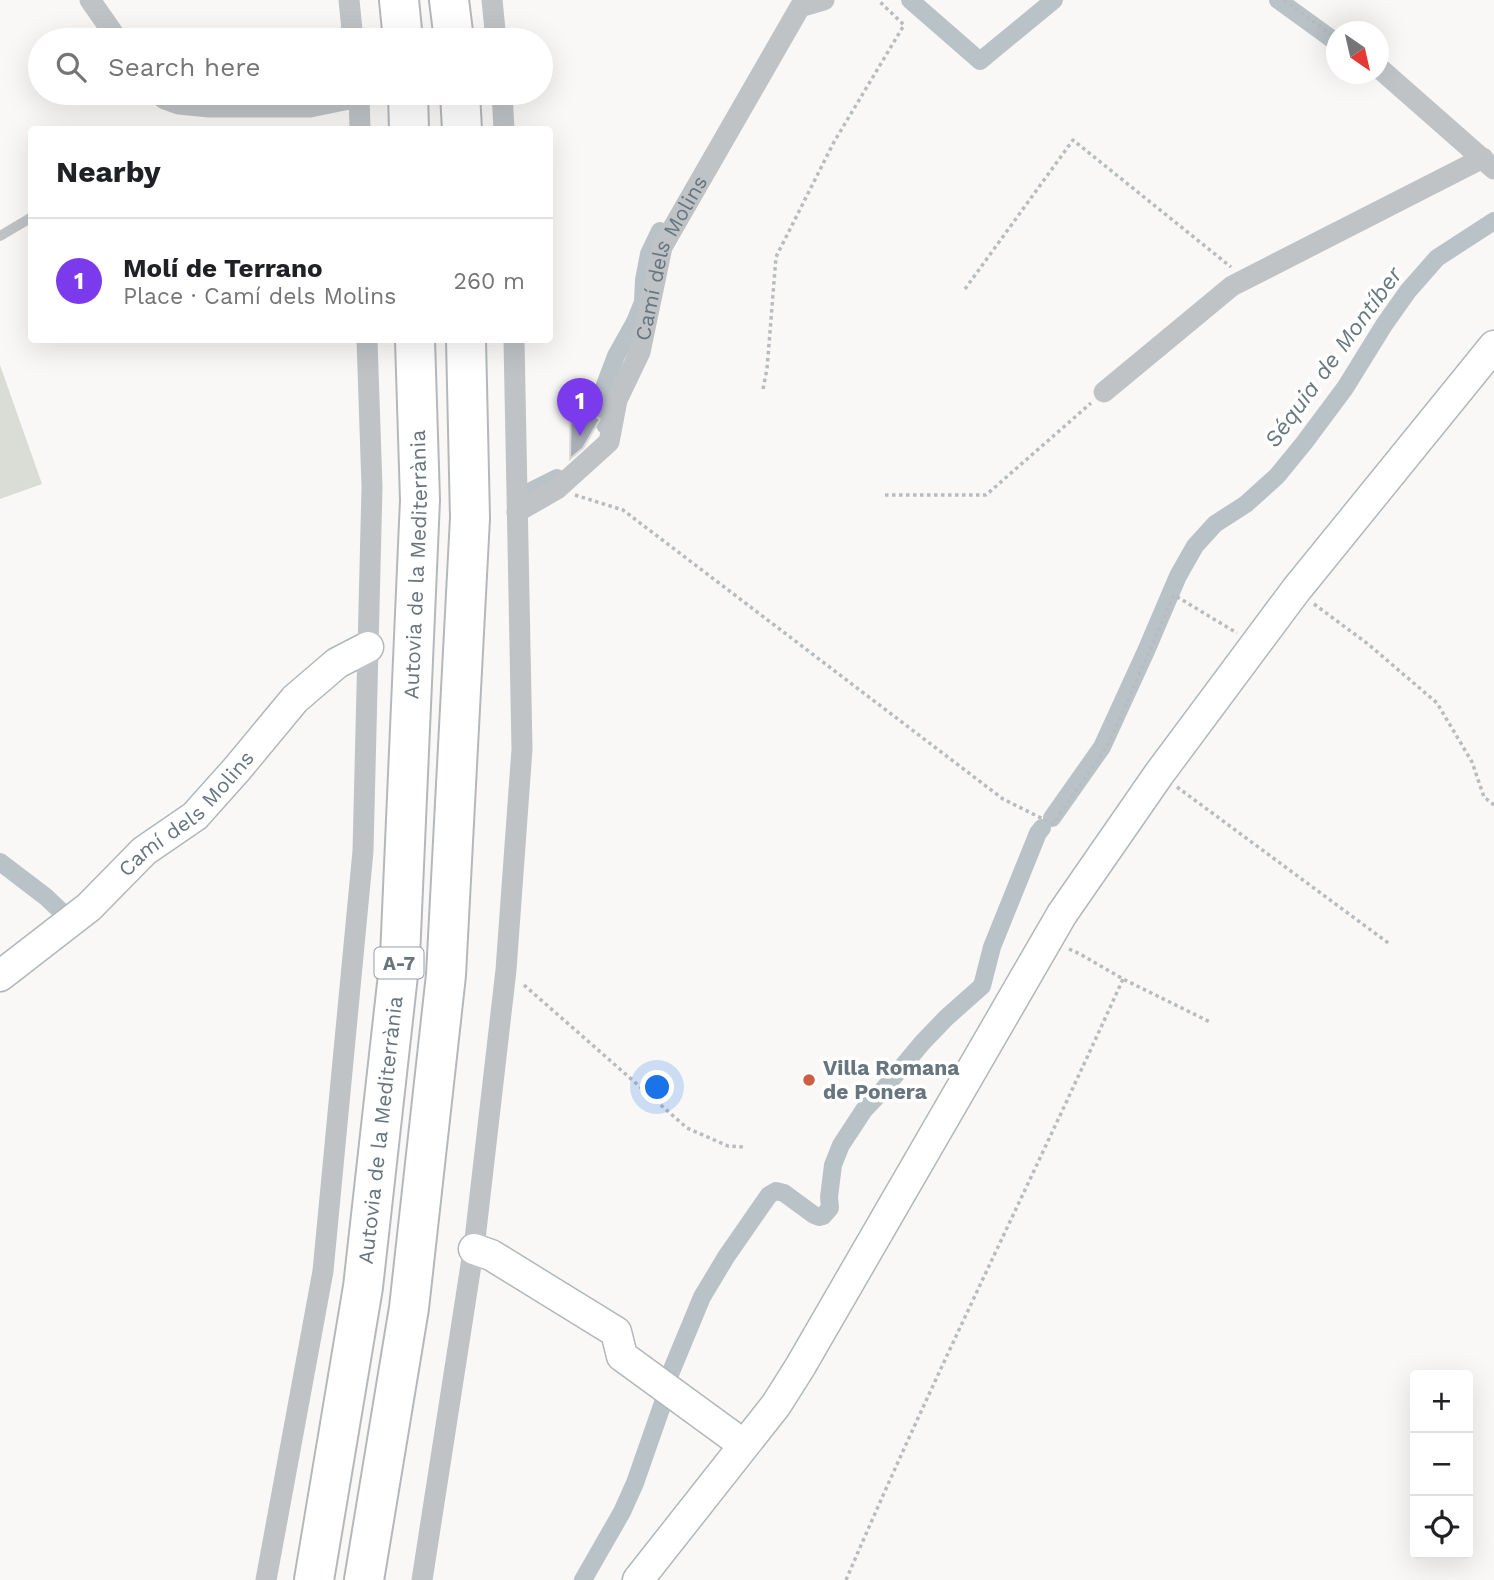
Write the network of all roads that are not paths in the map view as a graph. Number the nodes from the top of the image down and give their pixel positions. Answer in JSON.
{"nodes":[{"id":1,"x":90,"y":0,"type":"edge"},
{"id":2,"x":349,"y":0,"type":"edge"},
{"id":3,"x":399,"y":0,"type":"edge"},
{"id":4,"x":449,"y":0,"type":"edge"},
{"id":5,"x":492,"y":0,"type":"edge"},
{"id":6,"x":824,"y":0,"type":"edge"},
{"id":7,"x":110,"y":28,"type":"edge"},
{"id":8,"x":352,"y":28,"type":"edge"},
{"id":9,"x":402,"y":28,"type":"edge"},
{"id":10,"x":452,"y":28,"type":"edge"},
{"id":11,"x":495,"y":28,"type":"edge"},
{"id":12,"x":1389,"y":77,"type":"edge"},
{"id":13,"x":189,"y":105,"type":"edge"},
{"id":14,"x":318,"y":105,"type":"edge"},
{"id":15,"x":359,"y":105,"type":"edge"},
{"id":16,"x":408,"y":105,"type":"edge"},
{"id":17,"x":460,"y":105,"type":"edge"},
{"id":18,"x":503,"y":105,"type":"edge"},
{"id":19,"x":360,"y":126,"type":"edge"},
{"id":20,"x":409,"y":126,"type":"edge"},
{"id":21,"x":461,"y":126,"type":"edge"},
{"id":22,"x":504,"y":126,"type":"edge"},
{"id":23,"x":1489,"y":164,"type":"edge"},
{"id":24,"x":28,"y":219,"type":"edge"},
{"id":25,"x":0,"y":236,"type":"edge"},
{"id":26,"x":367,"y":343,"type":"edge"},
{"id":27,"x":415,"y":343,"type":"edge"},
{"id":28,"x":466,"y":343,"type":"edge"},
{"id":29,"x":514,"y":343,"type":"edge"},
{"id":30,"x":1494,"y":346,"type":"edge"},
{"id":31,"x":1104,"y":392,"type":"road end"},
{"id":32,"x":517,"y":512,"type":"junction"},
{"id":33,"x":368,"y":647,"type":"junction"},
{"id":34,"x":0,"y":976,"type":"edge"},
{"id":35,"x":474,"y":1249,"type":"junction"},
{"id":36,"x":744,"y":1445,"type":"junction"},
{"id":37,"x":266,"y":1580,"type":"edge"},
{"id":38,"x":314,"y":1580,"type":"edge"},
{"id":39,"x":363,"y":1580,"type":"edge"},
{"id":40,"x":422,"y":1580,"type":"edge"},
{"id":41,"x":638,"y":1580,"type":"edge"}],
"edges":[{"from":1,"to":7,"type":"street"},
{"from":2,"to":8,"type":"street"},
{"from":3,"to":9,"type":"highway"},
{"from":4,"to":10,"type":"highway"},
{"from":5,"to":11,"type":"street"},
{"from":6,"to":32,"type":"street","name":"Camí dels Molins"},
{"from":12,"to":23,"type":"street"},
{"from":13,"to":14,"type":"street"},
{"from":15,"to":19,"type":"street"},
{"from":16,"to":20,"type":"highway"},
{"from":17,"to":21,"type":"highway"},
{"from":18,"to":22,"type":"street"},
{"from":23,"to":31,"type":"street"},
{"from":24,"to":25,"type":"lane"},
{"from":26,"to":33,"type":"street"},
{"from":27,"to":38,"type":"highway","name":"Autovia de la Mediterrània","number":"A-7"},
{"from":28,"to":39,"type":"highway","number":"A-7"},
{"from":29,"to":32,"type":"street"},
{"from":30,"to":36,"type":"main road"},
{"from":32,"to":35,"type":"street"},
{"from":33,"to":34,"type":"main road","name":"Camí dels Molins"},
{"from":33,"to":37,"type":"street"},
{"from":35,"to":36,"type":"main road"},
{"from":35,"to":40,"type":"street"},
{"from":36,"to":41,"type":"main road"}]}
